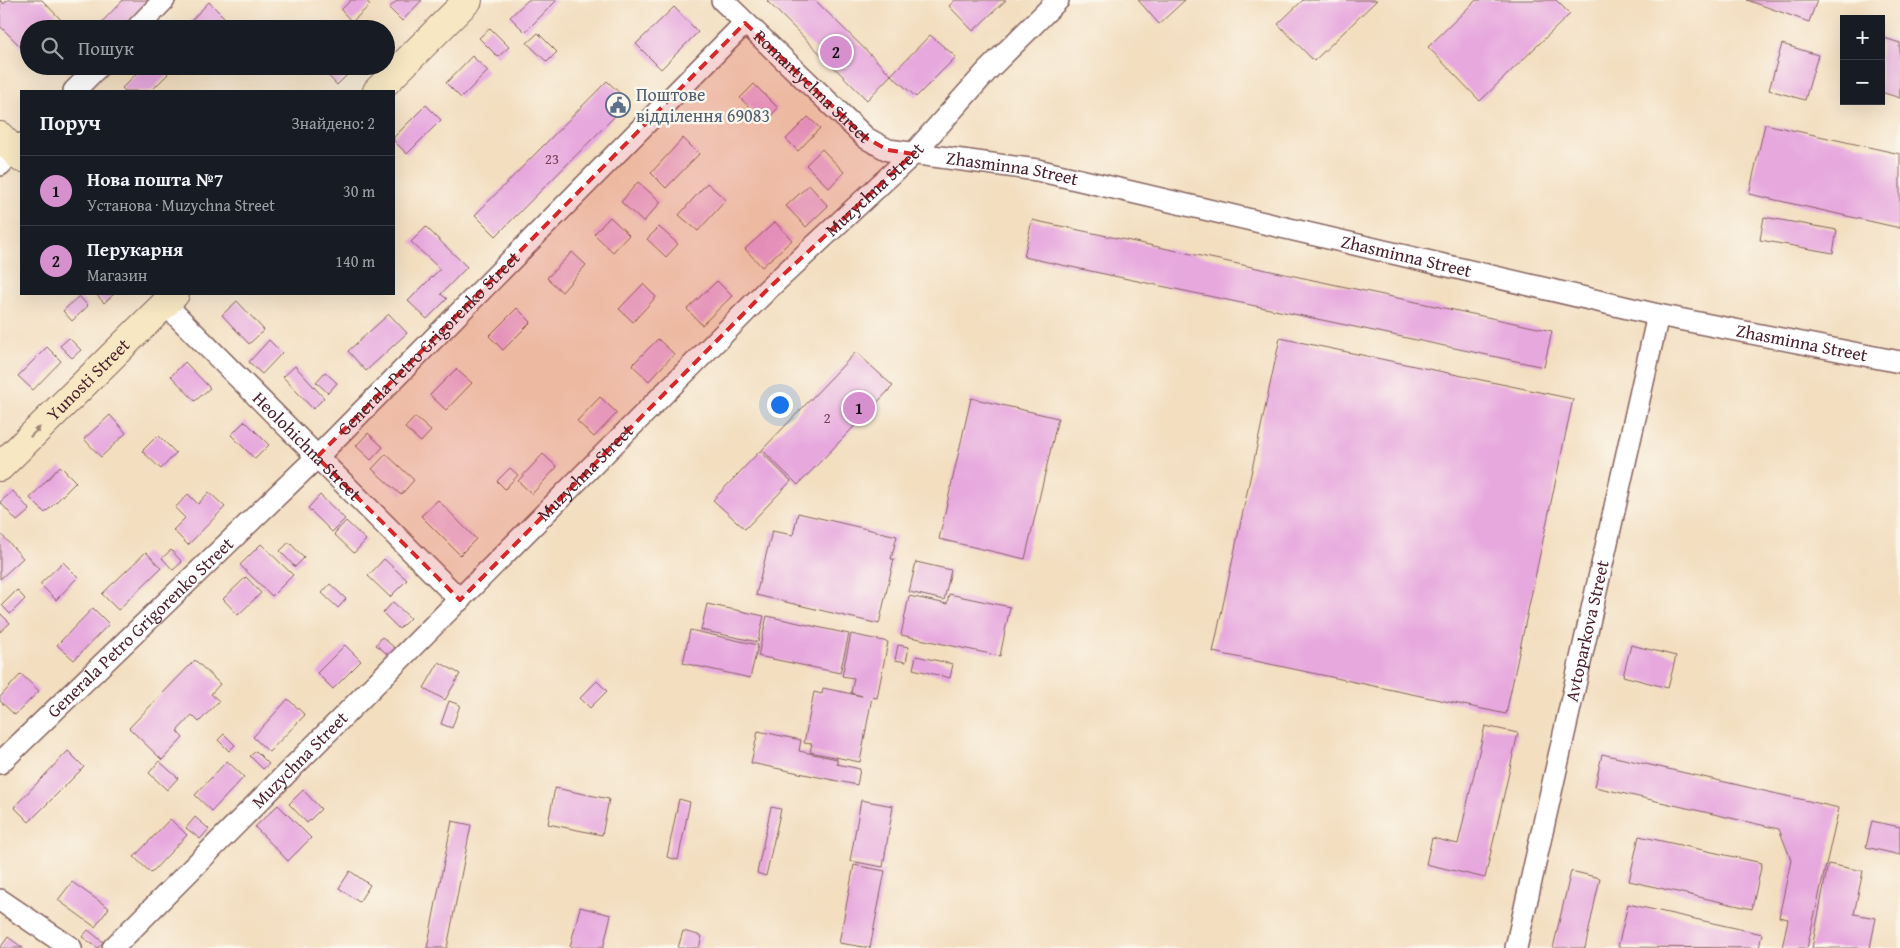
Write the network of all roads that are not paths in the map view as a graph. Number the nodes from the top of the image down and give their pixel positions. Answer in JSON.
{"nodes":[{"id":1,"x":164,"y":0,"type":"edge"},
{"id":2,"x":468,"y":0,"type":"edge"},
{"id":3,"x":722,"y":0,"type":"edge"},
{"id":4,"x":1058,"y":0,"type":"edge"},
{"id":5,"x":145,"y":20,"type":"edge"},
{"id":6,"x":745,"y":23,"type":"junction"},
{"id":7,"x":395,"y":73,"type":"edge"},
{"id":8,"x":90,"y":75,"type":"edge"},
{"id":9,"x":393,"y":75,"type":"edge"},
{"id":10,"x":75,"y":90,"type":"edge"},
{"id":11,"x":378,"y":90,"type":"edge"},
{"id":12,"x":913,"y":154,"type":"junction"},
{"id":13,"x":164,"y":297,"type":"edge"},
{"id":14,"x":1658,"y":315,"type":"junction"},
{"id":15,"x":1900,"y":362,"type":"edge"},
{"id":16,"x":317,"y":456,"type":"junction"},
{"id":17,"x":0,"y":467,"type":"edge"},
{"id":18,"x":460,"y":600,"type":"junction"},
{"id":19,"x":0,"y":764,"type":"edge"},
{"id":20,"x":0,"y":900,"type":"edge"},
{"id":21,"x":71,"y":948,"type":"edge"},
{"id":22,"x":113,"y":948,"type":"edge"},
{"id":23,"x":1516,"y":948,"type":"edge"}],
"edges":[{"from":1,"to":5,"type":"street"},
{"from":2,"to":7,"type":"street"},
{"from":3,"to":6,"type":"street","name":"Romantychna Street"},
{"from":4,"to":12,"type":"street","name":"Muzychna Street"},
{"from":6,"to":12,"type":"street","name":"Romantychna Street"},
{"from":6,"to":16,"type":"street","name":"Generala Petro Grigorenko Street"},
{"from":8,"to":10,"type":"street"},
{"from":9,"to":11,"type":"street"},
{"from":12,"to":14,"type":"street","name":"Zhasminna Street"},
{"from":12,"to":18,"type":"street","name":"Muzychna Street"},
{"from":13,"to":16,"type":"street","name":"Heolohichna Street"},
{"from":17,"to":13,"type":"street","name":"Yunosti Street","one_way":true},
{"from":14,"to":15,"type":"street","name":"Zhasminna Street"},
{"from":14,"to":23,"type":"street","name":"Avtoparkova Street"},
{"from":16,"to":18,"type":"street","name":"Heolohichna Street"},
{"from":16,"to":19,"type":"street","name":"Generala Petro Grigorenko Street"},
{"from":18,"to":22,"type":"street","name":"Muzychna Street"},
{"from":20,"to":21,"type":"street"}]}
